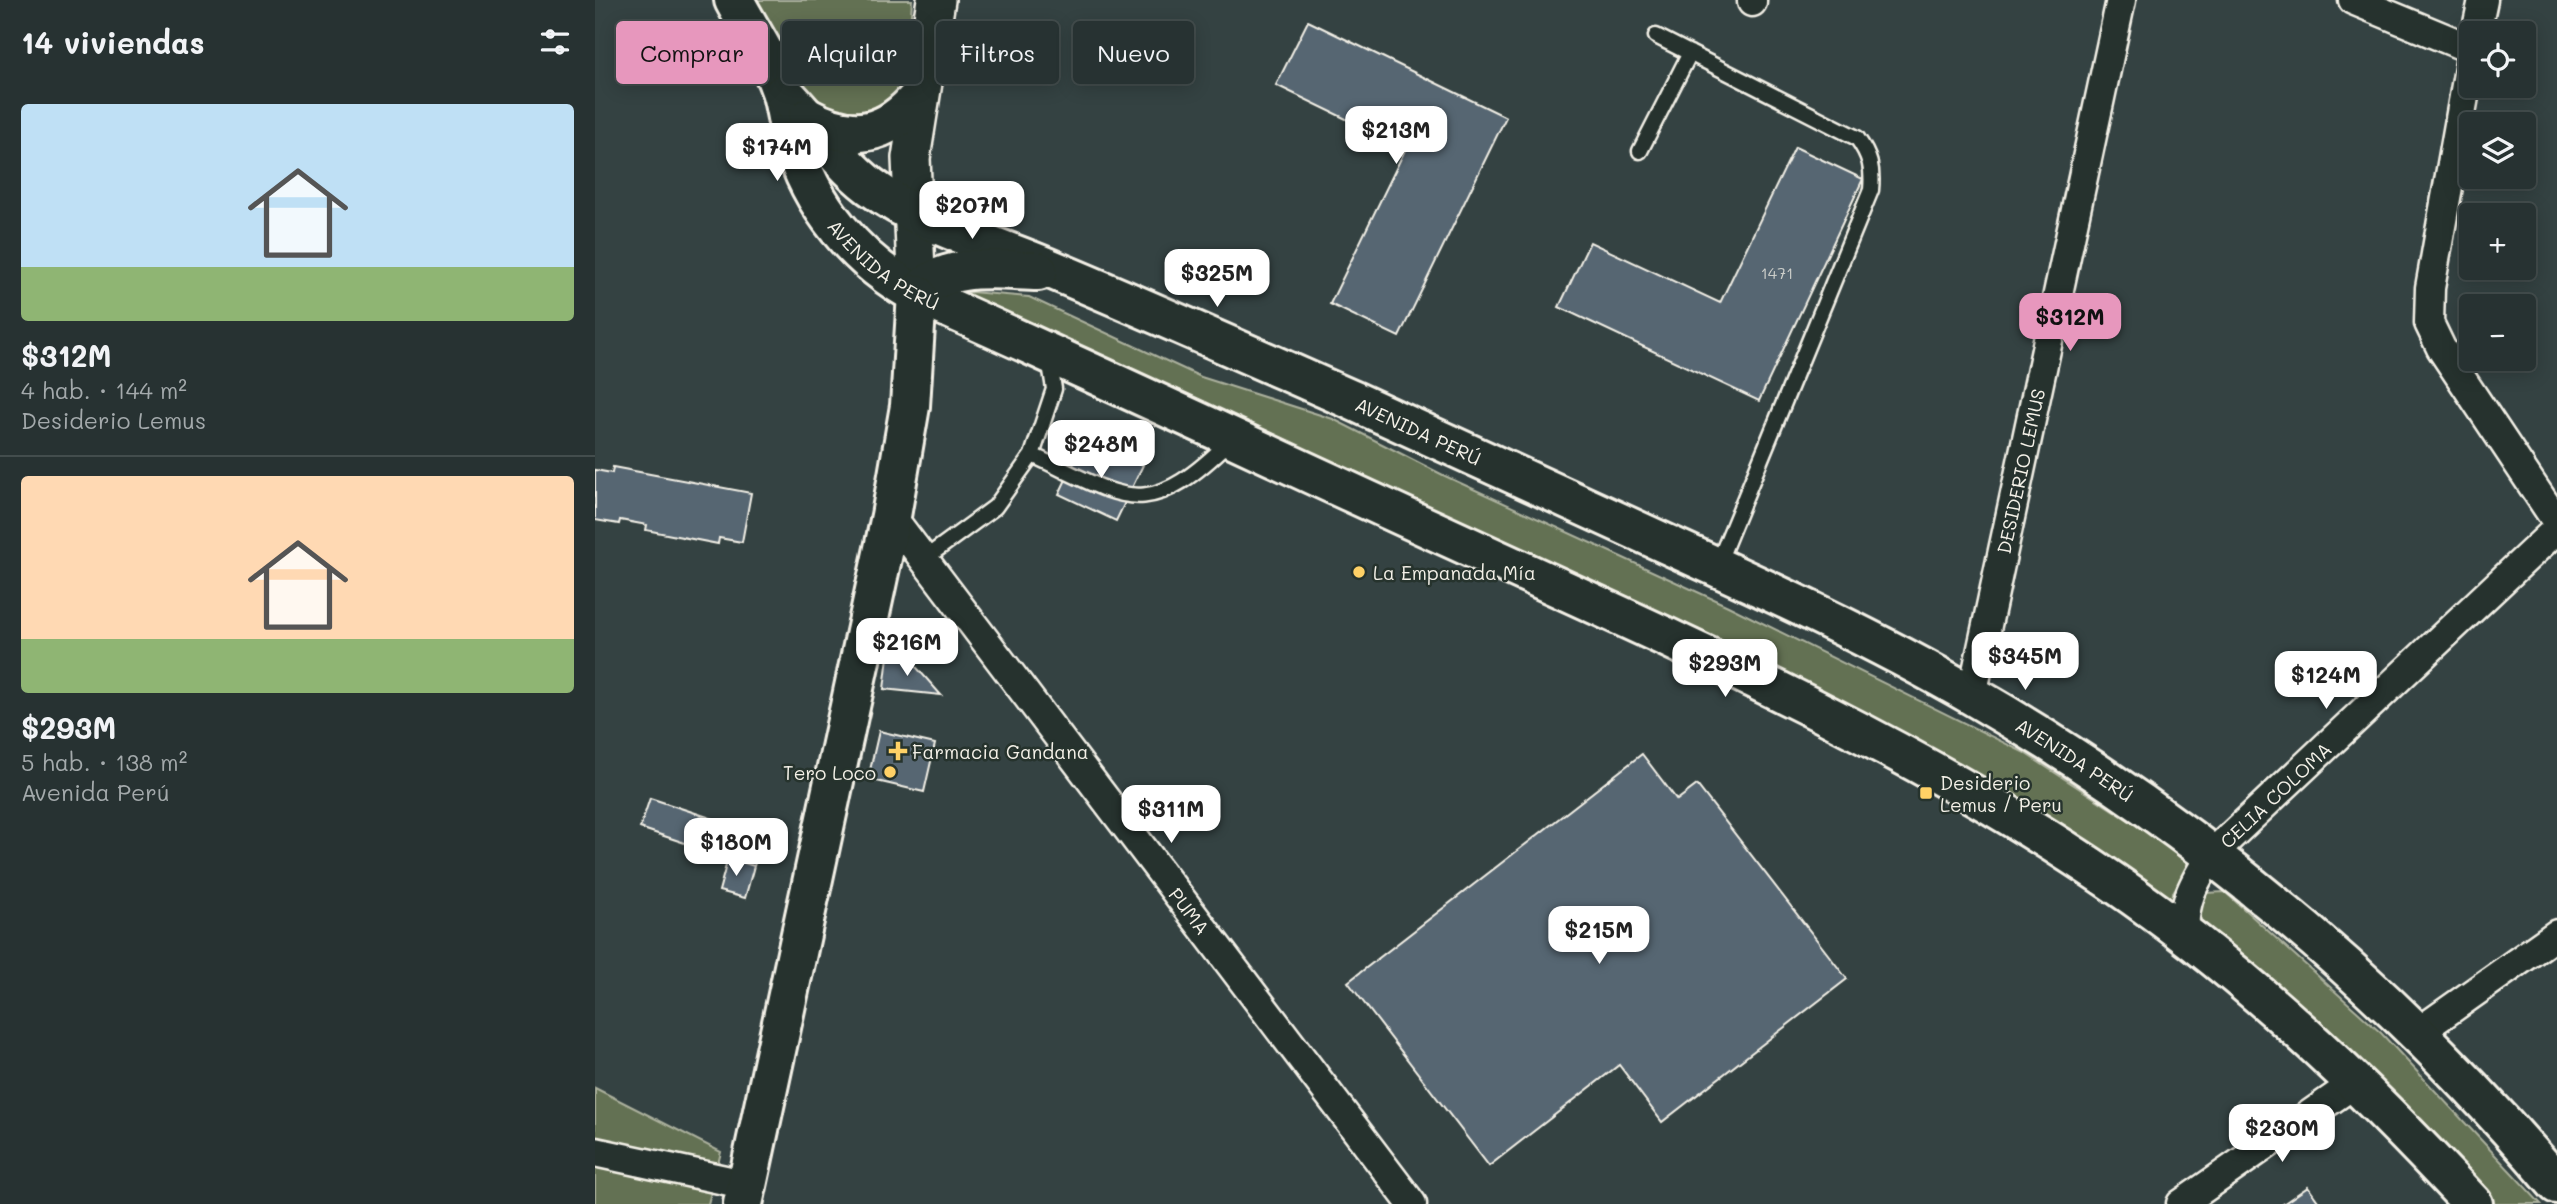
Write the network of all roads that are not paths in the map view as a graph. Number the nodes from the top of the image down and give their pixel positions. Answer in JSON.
{"nodes":[{"id":1,"x":734,"y":0,"type":"edge"},
{"id":2,"x":936,"y":0,"type":"edge"},
{"id":3,"x":2121,"y":0,"type":"edge"},
{"id":4,"x":2353,"y":0,"type":"edge"},
{"id":5,"x":2483,"y":0,"type":"edge"},
{"id":6,"x":2479,"y":21,"type":"edge"},
{"id":7,"x":1655,"y":36,"type":"dead end"},
{"id":8,"x":2459,"y":44,"type":"edge"},
{"id":9,"x":1690,"y":53,"type":"junction"},
{"id":10,"x":780,"y":89,"type":"junction"},
{"id":11,"x":919,"y":97,"type":"junction"},
{"id":12,"x":2464,"y":98,"type":"edge"},
{"id":13,"x":808,"y":118,"type":"junction"},
{"id":14,"x":1640,"y":151,"type":"dead end"},
{"id":15,"x":912,"y":212,"type":"junction"},
{"id":16,"x":1058,"y":272,"type":"junction"},
{"id":17,"x":917,"y":294,"type":"junction"},
{"id":18,"x":1048,"y":354,"type":"junction"},
{"id":19,"x":1232,"y":439,"type":"junction"},
{"id":20,"x":1032,"y":455,"type":"junction"},
{"id":21,"x":891,"y":516,"type":"junction"},
{"id":22,"x":2557,"y":522,"type":"edge"},
{"id":23,"x":2557,"y":529,"type":"edge"},
{"id":24,"x":924,"y":559,"type":"junction"},
{"id":25,"x":1716,"y":567,"type":"junction"},
{"id":26,"x":1972,"y":695,"type":"junction"},
{"id":27,"x":2212,"y":854,"type":"junction"},
{"id":28,"x":2557,"y":933,"type":"edge"},
{"id":29,"x":2185,"y":936,"type":"junction"},
{"id":30,"x":2417,"y":1032,"type":"junction"},
{"id":31,"x":2355,"y":1083,"type":"junction"},
{"id":32,"x":595,"y":1152,"type":"edge"},
{"id":33,"x":2557,"y":1184,"type":"edge"},
{"id":34,"x":745,"y":1194,"type":"edge"},
{"id":35,"x":1412,"y":1204,"type":"edge"},
{"id":36,"x":2181,"y":1204,"type":"edge"},
{"id":37,"x":2473,"y":1204,"type":"edge"}],
"edges":[{"from":1,"to":10,"type":"main road"},
{"from":2,"to":11,"type":"street"},
{"from":3,"to":26,"type":"street","name":"DESIDERIO LEMUS"},
{"from":4,"to":8,"type":"street"},
{"from":5,"to":6,"type":"street"},
{"from":7,"to":9,"type":"lane"},
{"from":9,"to":14,"type":"lane"},
{"from":9,"to":25,"type":"lane"},
{"from":10,"to":13,"type":"main road","name":"AVENIDA PERÚ"},
{"from":10,"to":17,"type":"main road","name":"AVENIDA PERÚ"},
{"from":11,"to":13,"type":"main road"},
{"from":11,"to":15,"type":"street"},
{"from":12,"to":22,"type":"street"},
{"from":13,"to":15,"type":"main road","name":"AVENIDA PERÚ"},
{"from":15,"to":16,"type":"main road","name":"AVENIDA PERÚ"},
{"from":15,"to":17,"type":"street"},
{"from":16,"to":17,"type":"main road"},
{"from":16,"to":25,"type":"main road","name":"AVENIDA PERÚ"},
{"from":17,"to":18,"type":"main road","name":"AVENIDA PERÚ"},
{"from":17,"to":21,"type":"main road"},
{"from":18,"to":19,"type":"main road","name":"AVENIDA PERÚ"},
{"from":18,"to":20,"type":"lane"},
{"from":19,"to":20,"type":"lane"},
{"from":19,"to":29,"type":"main road","name":"AVENIDA PERÚ"},
{"from":20,"to":24,"type":"lane"},
{"from":21,"to":24,"type":"street","name":"PUMA"},
{"from":21,"to":34,"type":"main road"},
{"from":23,"to":27,"type":"street","name":"CELIA COLOMA"},
{"from":24,"to":35,"type":"street","name":"PUMA"},
{"from":25,"to":26,"type":"main road","name":"AVENIDA PERÚ"},
{"from":26,"to":27,"type":"main road","name":"AVENIDA PERÚ"},
{"from":27,"to":29,"type":"street","name":"CELIA COLOMA"},
{"from":27,"to":30,"type":"main road","name":"AVENIDA PERÚ"},
{"from":28,"to":30,"type":"street"},
{"from":29,"to":31,"type":"main road","name":"AVENIDA PERÚ"},
{"from":30,"to":33,"type":"main road","name":"AVENIDA PERÚ"},
{"from":31,"to":36,"type":"street"},
{"from":31,"to":37,"type":"main road","name":"AVENIDA PERÚ"},
{"from":32,"to":34,"type":"street"}]}
